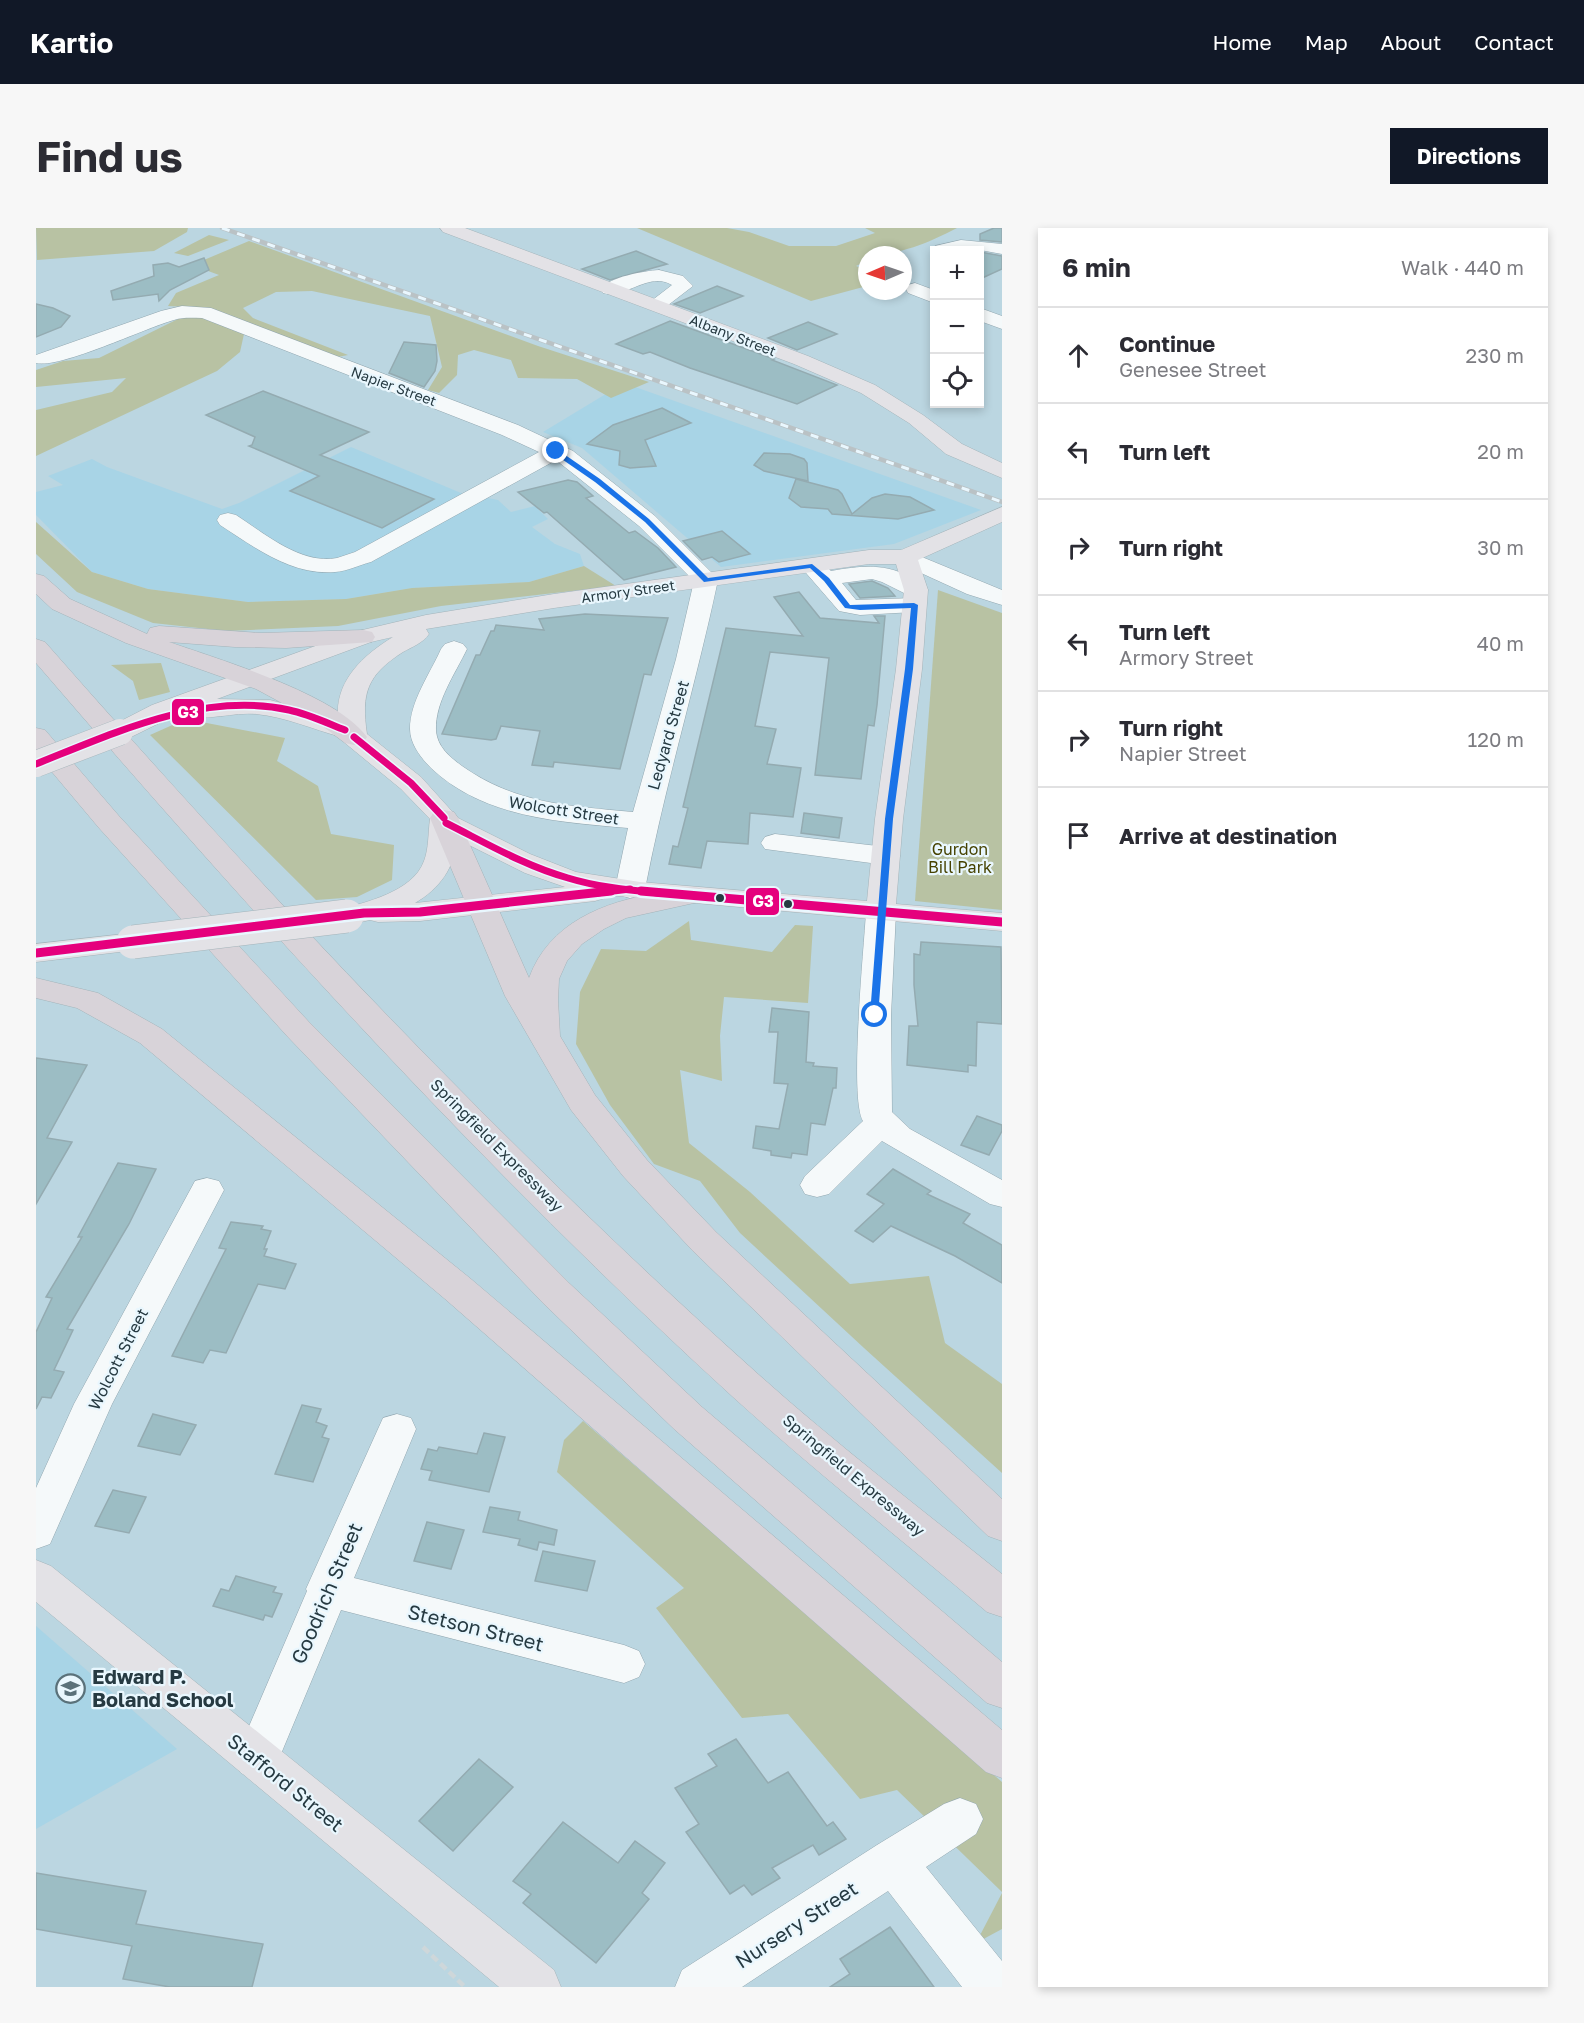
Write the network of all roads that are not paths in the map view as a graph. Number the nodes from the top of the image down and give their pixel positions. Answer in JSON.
{"nodes":[{"id":1,"x":449,"y":228,"type":"edge"},
{"id":2,"x":984,"y":247,"type":"edge"},
{"id":3,"x":1002,"y":249,"type":"edge"},
{"id":4,"x":610,"y":289,"type":"junction"},
{"id":5,"x":915,"y":289,"type":"dead end"},
{"id":6,"x":930,"y":295,"type":"edge"},
{"id":7,"x":656,"y":305,"type":"junction"},
{"id":8,"x":984,"y":316,"type":"edge"},
{"id":9,"x":1002,"y":323,"type":"edge"},
{"id":10,"x":43,"y":359,"type":"dead end"},
{"id":11,"x":556,"y":451,"type":"junction"},
{"id":12,"x":1002,"y":471,"type":"edge"},
{"id":13,"x":1001,"y":515,"type":"edge"},
{"id":14,"x":228,"y":520,"type":"dead end"},
{"id":15,"x":905,"y":557,"type":"junction"},
{"id":16,"x":819,"y":573,"type":"junction"},
{"id":17,"x":706,"y":580,"type":"junction"},
{"id":18,"x":36,"y":581,"type":"edge"},
{"id":19,"x":915,"y":598,"type":"junction"},
{"id":20,"x":1002,"y":598,"type":"edge"},
{"id":21,"x":460,"y":617,"type":"junction"},
{"id":22,"x":93,"y":619,"type":"junction"},
{"id":23,"x":363,"y":637,"type":"junction"},
{"id":24,"x":36,"y":646,"type":"edge"},
{"id":25,"x":454,"y":649,"type":"dead end"},
{"id":26,"x":250,"y":678,"type":"junction"},
{"id":27,"x":156,"y":717,"type":"junction"},
{"id":28,"x":350,"y":734,"type":"junction"},
{"id":29,"x":36,"y":736,"type":"edge"},
{"id":30,"x":36,"y":764,"type":"edge"},
{"id":31,"x":445,"y":820,"type":"junction"},
{"id":32,"x":644,"y":821,"type":"junction"},
{"id":33,"x":775,"y":843,"type":"dead end"},
{"id":34,"x":886,"y":856,"type":"junction"},
{"id":35,"x":630,"y":889,"type":"junction"},
{"id":36,"x":693,"y":895,"type":"junction"},
{"id":37,"x":481,"y":903,"type":"junction"},
{"id":38,"x":881,"y":912,"type":"junction"},
{"id":39,"x":356,"y":915,"type":"junction"},
{"id":40,"x":1002,"y":922,"type":"edge"},
{"id":41,"x":36,"y":953,"type":"edge"},
{"id":42,"x":36,"y":988,"type":"edge"},
{"id":43,"x":545,"y":1040,"type":"junction"},
{"id":44,"x":882,"y":1122,"type":"junction"},
{"id":45,"x":817,"y":1185,"type":"dead end"},
{"id":46,"x":207,"y":1190,"type":"dead end"},
{"id":47,"x":1002,"y":1195,"type":"edge"},
{"id":48,"x":397,"y":1429,"type":"dead end"},
{"id":49,"x":1002,"y":1524,"type":"edge"},
{"id":50,"x":36,"y":1532,"type":"edge"},
{"id":51,"x":36,"y":1578,"type":"edge"},
{"id":52,"x":327,"y":1589,"type":"junction"},
{"id":53,"x":1002,"y":1599,"type":"edge"},
{"id":54,"x":624,"y":1664,"type":"dead end"},
{"id":55,"x":1002,"y":1689,"type":"edge"},
{"id":56,"x":1002,"y":1758,"type":"edge"},
{"id":57,"x":257,"y":1759,"type":"junction"},
{"id":58,"x":960,"y":1819,"type":"dead end"},
{"id":59,"x":893,"y":1861,"type":"junction"},
{"id":60,"x":537,"y":1987,"type":"edge"},
{"id":61,"x":699,"y":1987,"type":"edge"},
{"id":62,"x":992,"y":1987,"type":"edge"}],
"edges":[{"from":1,"to":4,"type":"main road","name":"Albany Street"},
{"from":2,"to":3,"type":"street"},
{"from":4,"to":7,"type":"main road","name":"Albany Street"},
{"from":4,"to":7,"type":"street"},
{"from":5,"to":6,"type":"street"},
{"from":7,"to":12,"type":"main road","name":"Albany Street"},
{"from":8,"to":9,"type":"street"},
{"from":10,"to":11,"type":"street","name":"Napier Street"},
{"from":11,"to":14,"type":"street"},
{"from":11,"to":17,"type":"street","name":"Napier Street"},
{"from":13,"to":15,"type":"main road","name":"Armory Street"},
{"from":15,"to":16,"type":"main road","name":"Armory Street"},
{"from":15,"to":19,"type":"main road"},
{"from":15,"to":20,"type":"street"},
{"from":16,"to":17,"type":"main road","name":"Armory Street"},
{"from":16,"to":19,"type":"street"},
{"from":16,"to":19,"type":"street"},
{"from":17,"to":21,"type":"main road","name":"Armory Street"},
{"from":17,"to":32,"type":"street","name":"Ledyard Street"},
{"from":18,"to":22,"type":"highway"},
{"from":19,"to":34,"type":"main road"},
{"from":21,"to":23,"type":"main road","name":"Armory Street"},
{"from":21,"to":28,"type":"main road","name":"Armory Street"},
{"from":22,"to":23,"type":"highway"},
{"from":22,"to":26,"type":"highway"},
{"from":23,"to":26,"type":"main road","name":"Armory Street"},
{"from":24,"to":53,"type":"highway","name":"Springfield Expressway"},
{"from":25,"to":32,"type":"street","name":"Wolcott Street"},
{"from":26,"to":27,"type":"main road","name":"Armory Street"},
{"from":26,"to":28,"type":"highway"},
{"from":27,"to":28,"type":"main road"},
{"from":27,"to":30,"type":"main road","bridge":true},
{"from":28,"to":31,"type":"main road"},
{"from":29,"to":55,"type":"highway"},
{"from":31,"to":35,"type":"main road"},
{"from":31,"to":37,"type":"highway"},
{"from":31,"to":39,"type":"main road"},
{"from":32,"to":35,"type":"street","name":"Ledyard Street"},
{"from":33,"to":34,"type":"street"},
{"from":34,"to":38,"type":"main road"},
{"from":35,"to":36,"type":"main road"},
{"from":35,"to":37,"type":"main road"},
{"from":36,"to":38,"type":"main road"},
{"from":36,"to":43,"type":"highway"},
{"from":37,"to":39,"type":"main road"},
{"from":37,"to":43,"type":"highway"},
{"from":38,"to":40,"type":"main road"},
{"from":38,"to":44,"type":"street"},
{"from":39,"to":41,"type":"main road","bridge":true},
{"from":42,"to":56,"type":"highway"},
{"from":43,"to":49,"type":"highway"},
{"from":44,"to":45,"type":"street"},
{"from":44,"to":47,"type":"street"},
{"from":46,"to":50,"type":"street","name":"Wolcott Street"},
{"from":48,"to":52,"type":"street","name":"Goodrich Street"},
{"from":51,"to":57,"type":"main road","name":"Stafford Street"},
{"from":52,"to":54,"type":"street","name":"Stetson Street"},
{"from":52,"to":57,"type":"street","name":"Goodrich Street"},
{"from":57,"to":60,"type":"main road","name":"Stafford Street"},
{"from":58,"to":59,"type":"street","name":"Nursery Street"},
{"from":59,"to":61,"type":"street","name":"Nursery Street"},
{"from":59,"to":62,"type":"street"}]}
